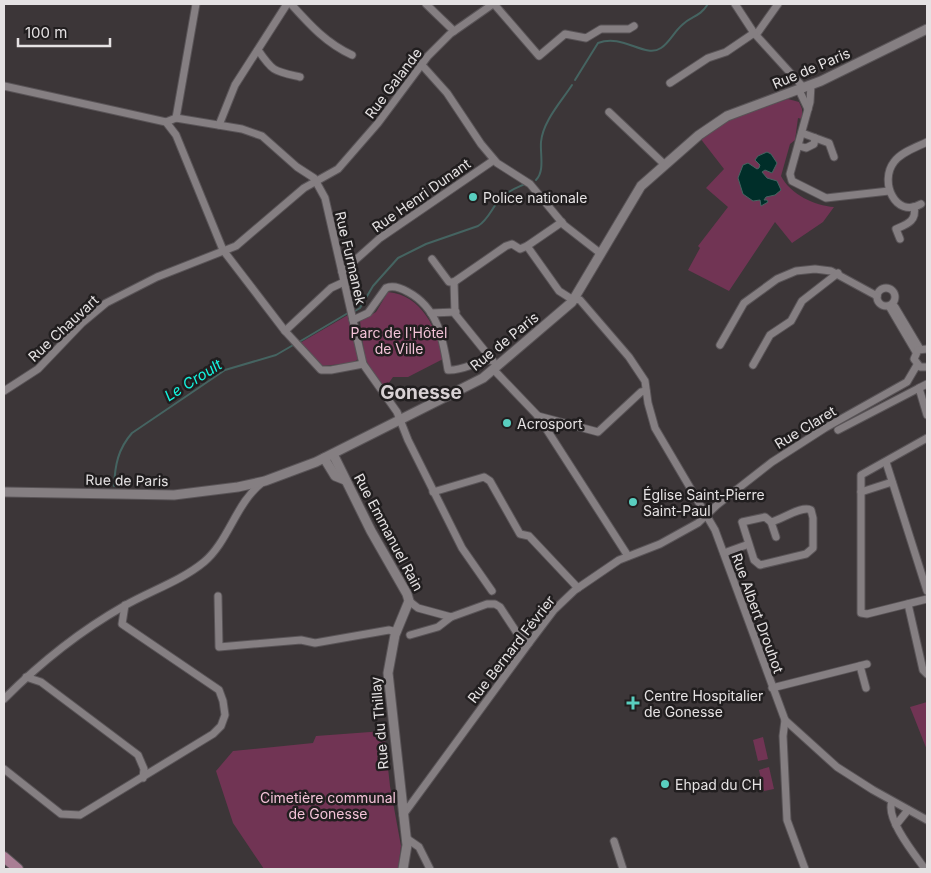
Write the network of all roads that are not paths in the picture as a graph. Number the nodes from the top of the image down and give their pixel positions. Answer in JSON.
{"nodes":[{"id":1,"x":196,"y":4,"type":"edge"},
{"id":2,"x":287,"y":4,"type":"edge"},
{"id":3,"x":291,"y":4,"type":"edge"},
{"id":4,"x":426,"y":4,"type":"edge"},
{"id":5,"x":494,"y":4,"type":"edge"},
{"id":6,"x":735,"y":4,"type":"edge"},
{"id":7,"x":778,"y":4,"type":"edge"},
{"id":8,"x":634,"y":26,"type":"dead end"},
{"id":9,"x":927,"y":29,"type":"edge"},
{"id":10,"x":454,"y":31,"type":"junction"},
{"id":11,"x":755,"y":34,"type":"junction"},
{"id":12,"x":258,"y":50,"type":"junction"},
{"id":13,"x":352,"y":55,"type":"dead end"},
{"id":14,"x":421,"y":64,"type":"junction"},
{"id":15,"x":300,"y":77,"type":"dead end"},
{"id":16,"x":670,"y":84,"type":"dead end"},
{"id":17,"x":4,"y":86,"type":"edge"},
{"id":18,"x":805,"y":88,"type":"junction"},
{"id":19,"x":808,"y":109,"type":"junction"},
{"id":20,"x":609,"y":112,"type":"dead end"},
{"id":21,"x":176,"y":118,"type":"junction"},
{"id":22,"x":166,"y":122,"type":"junction"},
{"id":23,"x":219,"y":125,"type":"junction"},
{"id":24,"x":802,"y":133,"type":"junction"},
{"id":25,"x":815,"y":138,"type":"junction"},
{"id":26,"x":927,"y":142,"type":"edge"},
{"id":27,"x":799,"y":146,"type":"junction"},
{"id":28,"x":834,"y":157,"type":"dead end"},
{"id":29,"x":494,"y":160,"type":"junction"},
{"id":30,"x":664,"y":164,"type":"junction"},
{"id":31,"x":317,"y":181,"type":"junction"},
{"id":32,"x":889,"y":191,"type":"junction"},
{"id":33,"x":294,"y":197,"type":"joint"},
{"id":34,"x":562,"y":222,"type":"junction"},
{"id":35,"x":900,"y":239,"type":"dead end"},
{"id":36,"x":527,"y":246,"type":"junction"},
{"id":37,"x":223,"y":250,"type":"junction"},
{"id":38,"x":600,"y":253,"type":"junction"},
{"id":39,"x":432,"y":259,"type":"dead end"},
{"id":40,"x":342,"y":272,"type":"junction"},
{"id":41,"x":838,"y":273,"type":"junction"},
{"id":42,"x":344,"y":282,"type":"junction"},
{"id":43,"x":454,"y":282,"type":"junction"},
{"id":44,"x":877,"y":296,"type":"junction"},
{"id":45,"x":574,"y":298,"type":"junction"},
{"id":46,"x":891,"y":305,"type":"junction"},
{"id":47,"x":456,"y":312,"type":"junction"},
{"id":48,"x":431,"y":313,"type":"junction"},
{"id":49,"x":353,"y":320,"type":"junction"},
{"id":50,"x":285,"y":331,"type":"junction"},
{"id":51,"x":720,"y":344,"type":"dead end"},
{"id":52,"x":921,"y":350,"type":"edge"},
{"id":53,"x":364,"y":364,"type":"junction"},
{"id":54,"x":753,"y":365,"type":"dead end"},
{"id":55,"x":917,"y":365,"type":"junction"},
{"id":56,"x":492,"y":366,"type":"junction"},
{"id":57,"x":927,"y":366,"type":"edge"},
{"id":58,"x":927,"y":384,"type":"edge"},
{"id":59,"x":919,"y":388,"type":"junction"},
{"id":60,"x":4,"y":391,"type":"edge"},
{"id":61,"x":646,"y":391,"type":"junction"},
{"id":62,"x":538,"y":416,"type":"junction"},
{"id":63,"x":927,"y":416,"type":"edge"},
{"id":64,"x":400,"y":420,"type":"junction"},
{"id":65,"x":838,"y":430,"type":"dead end"},
{"id":66,"x":927,"y":438,"type":"edge"},
{"id":67,"x":333,"y":454,"type":"junction"},
{"id":68,"x":324,"y":458,"type":"junction"},
{"id":69,"x":886,"y":462,"type":"junction"},
{"id":70,"x":345,"y":480,"type":"junction"},
{"id":71,"x":265,"y":481,"type":"junction"},
{"id":72,"x":892,"y":482,"type":"junction"},
{"id":73,"x":238,"y":487,"type":"junction"},
{"id":74,"x":4,"y":492,"type":"edge"},
{"id":75,"x":433,"y":492,"type":"junction"},
{"id":76,"x":861,"y":492,"type":"junction"},
{"id":77,"x":249,"y":496,"type":"junction"},
{"id":78,"x":707,"y":514,"type":"junction"},
{"id":79,"x":771,"y":522,"type":"junction"},
{"id":80,"x":776,"y":537,"type":"dead end"},
{"id":81,"x":749,"y":544,"type":"junction"},
{"id":82,"x":724,"y":554,"type":"junction"},
{"id":83,"x":628,"y":556,"type":"junction"},
{"id":84,"x":578,"y":588,"type":"junction"},
{"id":85,"x":492,"y":591,"type":"dead end"},
{"id":86,"x":927,"y":591,"type":"edge"},
{"id":87,"x":218,"y":596,"type":"dead end"},
{"id":88,"x":927,"y":599,"type":"edge"},
{"id":89,"x":409,"y":601,"type":"junction"},
{"id":90,"x":908,"y":604,"type":"junction"},
{"id":91,"x":125,"y":605,"type":"junction"},
{"id":92,"x":451,"y":617,"type":"junction"},
{"id":93,"x":103,"y":618,"type":"junction"},
{"id":94,"x":122,"y":624,"type":"junction"},
{"id":95,"x":396,"y":632,"type":"junction"},
{"id":96,"x":410,"y":635,"type":"dead end"},
{"id":97,"x":529,"y":643,"type":"junction"},
{"id":98,"x":927,"y":674,"type":"edge"},
{"id":99,"x":26,"y":677,"type":"junction"},
{"id":100,"x":772,"y":688,"type":"junction"},
{"id":101,"x":866,"y":688,"type":"dead end"},
{"id":102,"x":4,"y":699,"type":"edge"},
{"id":103,"x":785,"y":720,"type":"junction"},
{"id":104,"x":4,"y":769,"type":"edge"},
{"id":105,"x":143,"y":778,"type":"junction"},
{"id":106,"x":400,"y":797,"type":"junction"},
{"id":107,"x":414,"y":800,"type":"junction"},
{"id":108,"x":892,"y":802,"type":"junction"},
{"id":109,"x":908,"y":810,"type":"junction"},
{"id":110,"x":402,"y":816,"type":"junction"},
{"id":111,"x":927,"y":820,"type":"edge"},
{"id":112,"x":896,"y":825,"type":"junction"},
{"id":113,"x":406,"y":838,"type":"junction"},
{"id":114,"x":614,"y":841,"type":"dead end"},
{"id":115,"x":4,"y":857,"type":"edge"},
{"id":116,"x":18,"y":869,"type":"edge"},
{"id":117,"x":403,"y":869,"type":"edge"},
{"id":118,"x":430,"y":869,"type":"edge"},
{"id":119,"x":623,"y":869,"type":"edge"},
{"id":120,"x":805,"y":869,"type":"edge"},
{"id":121,"x":925,"y":869,"type":"edge"}],
"edges":[{"from":1,"to":21,"type":"street"},
{"from":2,"to":12,"type":"street"},
{"from":3,"to":13,"type":"street"},
{"from":4,"to":10,"type":"street"},
{"from":5,"to":8,"type":"street"},
{"from":5,"to":10,"type":"street","name":"Rue Galande"},
{"from":6,"to":11,"type":"street"},
{"from":7,"to":11,"type":"street"},
{"from":9,"to":18,"type":"street","name":"Rue de Paris"},
{"from":10,"to":14,"type":"street","name":"Rue Galande"},
{"from":11,"to":16,"type":"street"},
{"from":11,"to":18,"type":"street"},
{"from":12,"to":15,"type":"street"},
{"from":12,"to":23,"type":"street"},
{"from":14,"to":29,"type":"street"},
{"from":14,"to":31,"type":"street","name":"Rue Galande"},
{"from":17,"to":22,"type":"street"},
{"from":18,"to":19,"type":"street"},
{"from":18,"to":19,"type":"street"},
{"from":18,"to":30,"type":"street","name":"Rue de Paris"},
{"from":19,"to":24,"type":"street"},
{"from":20,"to":30,"type":"street"},
{"from":21,"to":22,"type":"street"},
{"from":21,"to":23,"type":"street"},
{"from":22,"to":37,"type":"street"},
{"from":23,"to":31,"type":"street"},
{"from":24,"to":25,"type":"street"},
{"from":24,"to":27,"type":"street"},
{"from":25,"to":27,"type":"street"},
{"from":25,"to":28,"type":"street"},
{"from":26,"to":32,"type":"street"},
{"from":27,"to":32,"type":"street"},
{"from":29,"to":34,"type":"street"},
{"from":29,"to":40,"type":"street","name":"Rue Henri Dunant"},
{"from":30,"to":38,"type":"street","name":"Rue de Paris"},
{"from":31,"to":33,"type":"street","name":"Rue Galande"},
{"from":31,"to":40,"type":"street","name":"Rue Furmanek"},
{"from":32,"to":35,"type":"street"},
{"from":33,"to":37,"type":"street","name":"Rue Chauvart"},
{"from":34,"to":36,"type":"street"},
{"from":34,"to":38,"type":"street"},
{"from":36,"to":43,"type":"street"},
{"from":36,"to":45,"type":"street","name":"Rue Albert Drouhot"},
{"from":37,"to":50,"type":"street"},
{"from":37,"to":60,"type":"street","name":"Rue Chauvart"},
{"from":38,"to":45,"type":"street","name":"Rue de Paris"},
{"from":39,"to":43,"type":"street"},
{"from":40,"to":42,"type":"street","name":"Rue Furmanek"},
{"from":41,"to":44,"type":"street"},
{"from":41,"to":51,"type":"street"},
{"from":41,"to":54,"type":"street"},
{"from":42,"to":49,"type":"street","name":"Rue Furmanek"},
{"from":42,"to":50,"type":"street"},
{"from":43,"to":47,"type":"street"},
{"from":44,"to":46,"type":"street"},
{"from":44,"to":46,"type":"street"},
{"from":45,"to":56,"type":"street","name":"Rue de Paris"},
{"from":45,"to":61,"type":"street","name":"Rue Albert Drouhot"},
{"from":46,"to":52,"type":"street"},
{"from":47,"to":48,"type":"street"},
{"from":47,"to":56,"type":"street"},
{"from":48,"to":49,"type":"street"},
{"from":48,"to":56,"type":"street"},
{"from":49,"to":53,"type":"street","name":"Rue Furmanek"},
{"from":50,"to":53,"type":"street"},
{"from":52,"to":55,"type":"street"},
{"from":53,"to":64,"type":"street","name":"Rue Furmanek"},
{"from":55,"to":57,"type":"street"},
{"from":55,"to":78,"type":"street","name":"Rue Claret"},
{"from":56,"to":62,"type":"street"},
{"from":56,"to":64,"type":"street","name":"Rue de Paris"},
{"from":58,"to":59,"type":"street"},
{"from":59,"to":63,"type":"street"},
{"from":59,"to":65,"type":"street"},
{"from":61,"to":62,"type":"street"},
{"from":61,"to":78,"type":"street","name":"Rue Albert Drouhot"},
{"from":62,"to":83,"type":"street"},
{"from":64,"to":67,"type":"street","name":"Rue de Paris"},
{"from":64,"to":75,"type":"street","name":"Rue Furmanek"},
{"from":66,"to":69,"type":"street"},
{"from":67,"to":68,"type":"street","name":"Rue de Paris"},
{"from":67,"to":70,"type":"street","name":"Rue Emmanuel Rain"},
{"from":68,"to":70,"type":"street"},
{"from":68,"to":71,"type":"street","name":"Rue de Paris"},
{"from":69,"to":72,"type":"street"},
{"from":69,"to":76,"type":"street"},
{"from":70,"to":89,"type":"street","name":"Rue Emmanuel Rain"},
{"from":71,"to":73,"type":"street","name":"Rue de Paris"},
{"from":71,"to":77,"type":"street"},
{"from":72,"to":76,"type":"street"},
{"from":72,"to":86,"type":"street"},
{"from":73,"to":74,"type":"street","name":"Rue de Paris"},
{"from":73,"to":77,"type":"street"},
{"from":75,"to":84,"type":"street"},
{"from":75,"to":85,"type":"street","name":"Rue Furmanek"},
{"from":76,"to":90,"type":"street"},
{"from":77,"to":91,"type":"street"},
{"from":78,"to":82,"type":"street","name":"Rue Albert Drouhot"},
{"from":78,"to":83,"type":"street","name":"Rue Bernard Février"},
{"from":79,"to":80,"type":"street"},
{"from":79,"to":81,"type":"street"},
{"from":79,"to":81,"type":"street"},
{"from":81,"to":82,"type":"street"},
{"from":82,"to":100,"type":"street","name":"Rue Albert Drouhot"},
{"from":83,"to":84,"type":"street","name":"Rue Bernard Février"},
{"from":84,"to":97,"type":"street","name":"Rue Bernard Février"},
{"from":87,"to":95,"type":"street"},
{"from":88,"to":90,"type":"street"},
{"from":89,"to":92,"type":"street","name":"Rue Emmanuel Rain"},
{"from":89,"to":95,"type":"street","name":"Rue du Thillay"},
{"from":90,"to":98,"type":"street"},
{"from":91,"to":93,"type":"street"},
{"from":91,"to":94,"type":"street"},
{"from":92,"to":96,"type":"street"},
{"from":92,"to":97,"type":"street"},
{"from":93,"to":94,"type":"street"},
{"from":93,"to":99,"type":"street"},
{"from":94,"to":105,"type":"street"},
{"from":95,"to":106,"type":"street","name":"Rue du Thillay"},
{"from":97,"to":107,"type":"street","name":"Rue Bernard Février"},
{"from":99,"to":102,"type":"street"},
{"from":99,"to":105,"type":"street"},
{"from":100,"to":101,"type":"street"},
{"from":100,"to":103,"type":"street","name":"Rue Albert Drouhot"},
{"from":103,"to":108,"type":"street"},
{"from":103,"to":120,"type":"street"},
{"from":104,"to":105,"type":"street"},
{"from":106,"to":107,"type":"street"},
{"from":106,"to":110,"type":"street","name":"Rue du Thillay"},
{"from":107,"to":110,"type":"street","name":"Rue Bernard Février"},
{"from":108,"to":109,"type":"street"},
{"from":108,"to":112,"type":"street"},
{"from":109,"to":111,"type":"street"},
{"from":109,"to":112,"type":"street"},
{"from":110,"to":113,"type":"street","name":"Rue du Thillay"},
{"from":112,"to":121,"type":"street"},
{"from":113,"to":117,"type":"street","name":"Rue du Thillay"},
{"from":113,"to":118,"type":"street"},
{"from":114,"to":119,"type":"street"},
{"from":115,"to":116,"type":"main road"}]}
